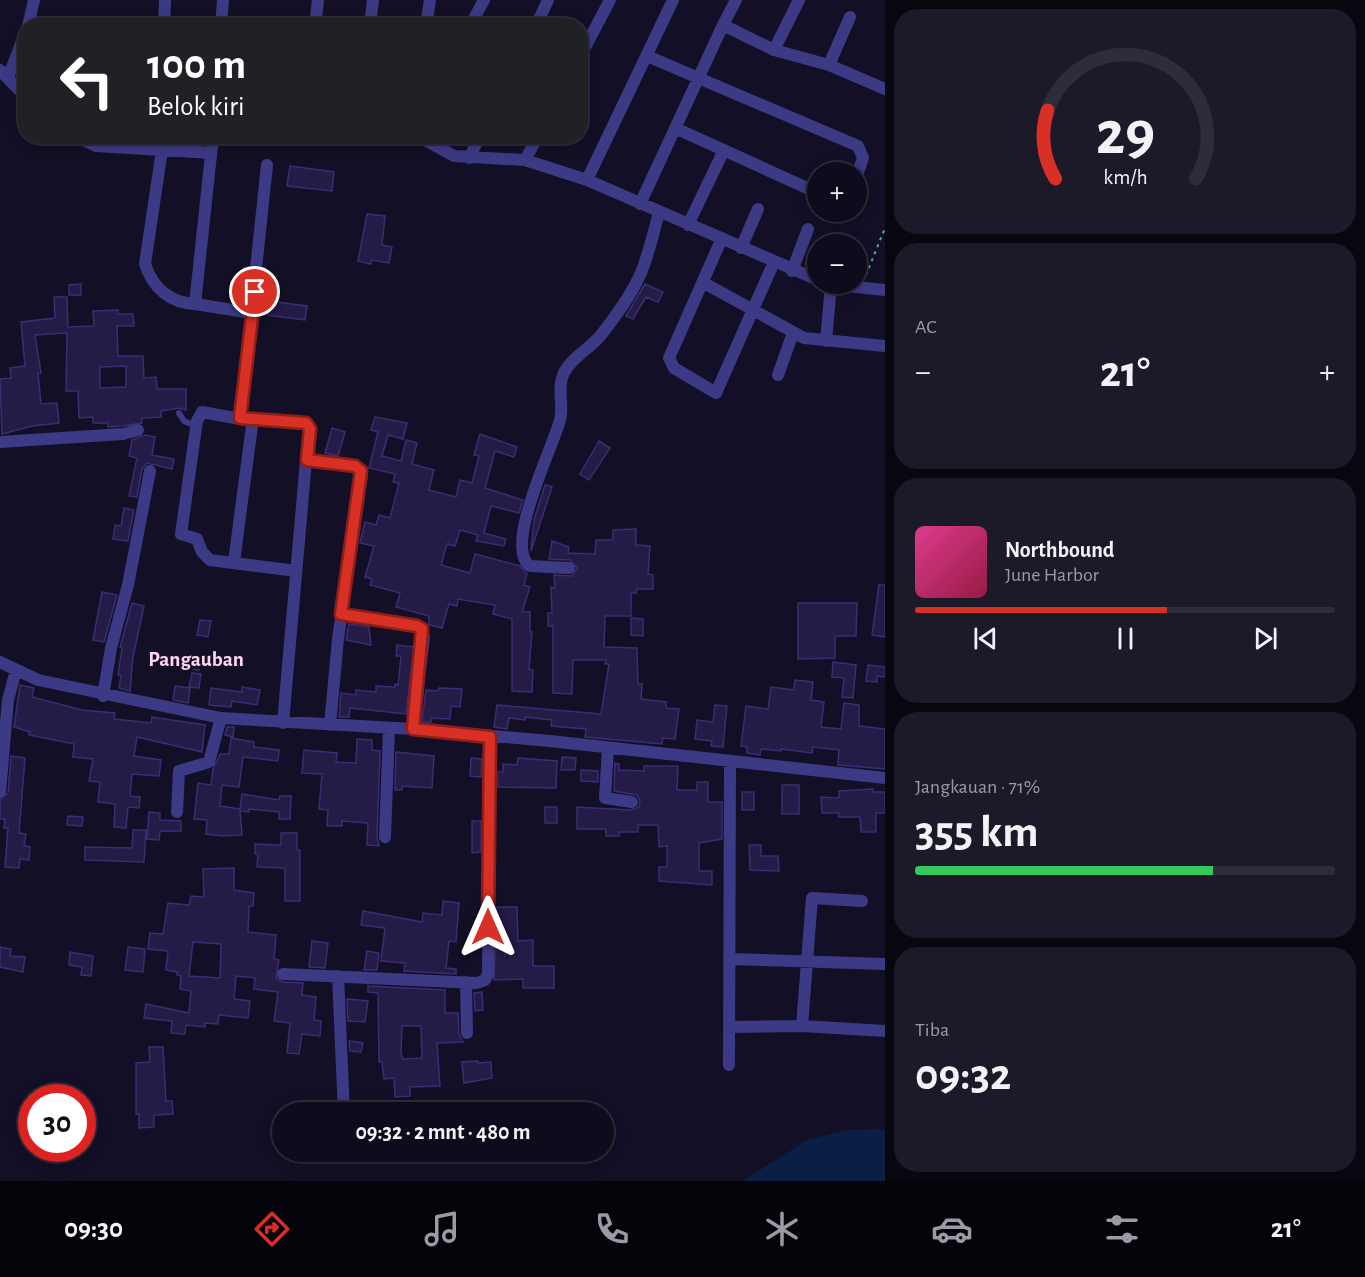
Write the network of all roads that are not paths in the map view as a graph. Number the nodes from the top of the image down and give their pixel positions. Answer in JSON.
{"nodes":[{"id":1,"x":34,"y":0,"type":"edge"},
{"id":2,"x":165,"y":0,"type":"edge"},
{"id":3,"x":222,"y":0,"type":"edge"},
{"id":4,"x":318,"y":0,"type":"edge"},
{"id":5,"x":373,"y":0,"type":"edge"},
{"id":6,"x":430,"y":0,"type":"edge"},
{"id":7,"x":484,"y":0,"type":"edge"},
{"id":8,"x":548,"y":0,"type":"edge"},
{"id":9,"x":610,"y":0,"type":"edge"},
{"id":10,"x":673,"y":0,"type":"edge"},
{"id":11,"x":736,"y":0,"type":"edge"},
{"id":12,"x":799,"y":0,"type":"edge"},
{"id":13,"x":850,"y":17,"type":"dead end"},
{"id":14,"x":33,"y":18,"type":"edge"},
{"id":15,"x":164,"y":18,"type":"edge"},
{"id":16,"x":221,"y":18,"type":"edge"},
{"id":17,"x":316,"y":18,"type":"edge"},
{"id":18,"x":371,"y":18,"type":"edge"},
{"id":19,"x":427,"y":18,"type":"edge"},
{"id":20,"x":474,"y":18,"type":"edge"},
{"id":21,"x":540,"y":18,"type":"edge"},
{"id":22,"x":723,"y":25,"type":"junction"},
{"id":23,"x":588,"y":42,"type":"edge"},
{"id":24,"x":18,"y":47,"type":"edge"},
{"id":25,"x":774,"y":50,"type":"junction"},
{"id":26,"x":647,"y":56,"type":"junction"},
{"id":27,"x":829,"y":65,"type":"junction"},
{"id":28,"x":4,"y":74,"type":"edge"},
{"id":29,"x":698,"y":79,"type":"junction"},
{"id":30,"x":884,"y":85,"type":"edge"},
{"id":31,"x":18,"y":88,"type":"edge"},
{"id":32,"x":675,"y":128,"type":"junction"},
{"id":33,"x":92,"y":144,"type":"edge"},
{"id":34,"x":212,"y":144,"type":"edge"},
{"id":35,"x":430,"y":144,"type":"edge"},
{"id":36,"x":476,"y":144,"type":"edge"},
{"id":37,"x":534,"y":144,"type":"edge"},
{"id":38,"x":154,"y":145,"type":"edge"},
{"id":39,"x":724,"y":150,"type":"junction"},
{"id":40,"x":211,"y":153,"type":"junction"},
{"id":41,"x":469,"y":158,"type":"junction"},
{"id":42,"x":525,"y":160,"type":"junction"},
{"id":43,"x":862,"y":162,"type":"edge"},
{"id":44,"x":267,"y":165,"type":"dead end"},
{"id":45,"x":587,"y":180,"type":"junction"},
{"id":46,"x":807,"y":188,"type":"edge"},
{"id":47,"x":640,"y":204,"type":"junction"},
{"id":48,"x":758,"y":209,"type":"dead end"},
{"id":49,"x":659,"y":213,"type":"junction"},
{"id":50,"x":688,"y":225,"type":"junction"},
{"id":51,"x":808,"y":229,"type":"dead end"},
{"id":52,"x":722,"y":238,"type":"junction"},
{"id":53,"x":741,"y":248,"type":"junction"},
{"id":54,"x":774,"y":262,"type":"junction"},
{"id":55,"x":792,"y":271,"type":"junction"},
{"id":56,"x":807,"y":276,"type":"edge"},
{"id":57,"x":704,"y":283,"type":"junction"},
{"id":58,"x":867,"y":289,"type":"edge"},
{"id":59,"x":885,"y":290,"type":"edge"},
{"id":60,"x":829,"y":294,"type":"edge"},
{"id":61,"x":195,"y":304,"type":"junction"},
{"id":62,"x":752,"y":311,"type":"junction"},
{"id":63,"x":252,"y":313,"type":"junction"},
{"id":64,"x":793,"y":333,"type":"junction"},
{"id":65,"x":826,"y":341,"type":"junction"},
{"id":66,"x":885,"y":346,"type":"edge"},
{"id":67,"x":778,"y":375,"type":"dead end"},
{"id":68,"x":178,"y":413,"type":"dead end"},
{"id":69,"x":240,"y":418,"type":"junction"},
{"id":70,"x":253,"y":418,"type":"junction"},
{"id":71,"x":196,"y":426,"type":"junction"},
{"id":72,"x":138,"y":430,"type":"dead end"},
{"id":73,"x":0,"y":442,"type":"edge"},
{"id":74,"x":307,"y":460,"type":"junction"},
{"id":75,"x":150,"y":471,"type":"dead end"},
{"id":76,"x":234,"y":562,"type":"junction"},
{"id":77,"x":569,"y":568,"type":"dead end"},
{"id":78,"x":296,"y":571,"type":"junction"},
{"id":79,"x":341,"y":614,"type":"junction"},
{"id":80,"x":0,"y":662,"type":"edge"},
{"id":81,"x":16,"y":670,"type":"junction"},
{"id":82,"x":103,"y":696,"type":"junction"},
{"id":83,"x":221,"y":718,"type":"junction"},
{"id":84,"x":283,"y":723,"type":"junction"},
{"id":85,"x":330,"y":725,"type":"junction"},
{"id":86,"x":388,"y":729,"type":"junction"},
{"id":87,"x":413,"y":729,"type":"junction"},
{"id":88,"x":490,"y":737,"type":"junction"},
{"id":89,"x":608,"y":748,"type":"junction"},
{"id":90,"x":730,"y":762,"type":"junction"},
{"id":91,"x":885,"y":778,"type":"edge"},
{"id":92,"x":0,"y":792,"type":"edge"},
{"id":93,"x":632,"y":802,"type":"dead end"},
{"id":94,"x":177,"y":812,"type":"dead end"},
{"id":95,"x":385,"y":837,"type":"dead end"},
{"id":96,"x":862,"y":901,"type":"dead end"},
{"id":97,"x":730,"y":959,"type":"junction"},
{"id":98,"x":807,"y":961,"type":"junction"},
{"id":99,"x":885,"y":964,"type":"edge"},
{"id":100,"x":283,"y":974,"type":"dead end"},
{"id":101,"x":338,"y":976,"type":"junction"},
{"id":102,"x":466,"y":982,"type":"junction"},
{"id":103,"x":730,"y":1026,"type":"junction"},
{"id":104,"x":802,"y":1026,"type":"junction"},
{"id":105,"x":885,"y":1031,"type":"edge"},
{"id":106,"x":467,"y":1033,"type":"dead end"},
{"id":107,"x":729,"y":1065,"type":"dead end"},
{"id":108,"x":344,"y":1102,"type":"edge"}],
"edges":[{"from":1,"to":14,"type":"street"},
{"from":2,"to":15,"type":"street"},
{"from":3,"to":16,"type":"street"},
{"from":4,"to":17,"type":"street"},
{"from":5,"to":18,"type":"street"},
{"from":6,"to":19,"type":"street"},
{"from":7,"to":20,"type":"street"},
{"from":8,"to":21,"type":"street"},
{"from":9,"to":23,"type":"street"},
{"from":10,"to":26,"type":"street"},
{"from":11,"to":22,"type":"street"},
{"from":12,"to":25,"type":"street"},
{"from":13,"to":27,"type":"street"},
{"from":22,"to":25,"type":"street"},
{"from":22,"to":29,"type":"street"},
{"from":24,"to":28,"type":"street"},
{"from":25,"to":27,"type":"street"},
{"from":26,"to":29,"type":"street"},
{"from":26,"to":45,"type":"street"},
{"from":27,"to":30,"type":"street"},
{"from":28,"to":31,"type":"street"},
{"from":29,"to":32,"type":"street"},
{"from":29,"to":43,"type":"street"},
{"from":32,"to":39,"type":"street"},
{"from":32,"to":47,"type":"street"},
{"from":33,"to":38,"type":"street"},
{"from":34,"to":40,"type":"street"},
{"from":35,"to":41,"type":"street"},
{"from":36,"to":41,"type":"street"},
{"from":37,"to":42,"type":"street"},
{"from":38,"to":40,"type":"street"},
{"from":38,"to":61,"type":"street"},
{"from":39,"to":46,"type":"street"},
{"from":39,"to":50,"type":"street"},
{"from":40,"to":61,"type":"street"},
{"from":41,"to":42,"type":"street"},
{"from":42,"to":45,"type":"street"},
{"from":44,"to":63,"type":"street"},
{"from":45,"to":47,"type":"street"},
{"from":47,"to":49,"type":"street"},
{"from":48,"to":53,"type":"street"},
{"from":49,"to":50,"type":"street"},
{"from":49,"to":77,"type":"street"},
{"from":50,"to":52,"type":"street"},
{"from":51,"to":55,"type":"street"},
{"from":52,"to":53,"type":"street"},
{"from":52,"to":57,"type":"street"},
{"from":53,"to":54,"type":"street"},
{"from":54,"to":55,"type":"street"},
{"from":54,"to":62,"type":"street"},
{"from":55,"to":56,"type":"street"},
{"from":57,"to":62,"type":"street"},
{"from":57,"to":62,"type":"street"},
{"from":58,"to":59,"type":"street"},
{"from":60,"to":65,"type":"street"},
{"from":61,"to":63,"type":"street"},
{"from":62,"to":64,"type":"street"},
{"from":63,"to":69,"type":"street"},
{"from":64,"to":65,"type":"street"},
{"from":64,"to":67,"type":"street"},
{"from":65,"to":66,"type":"street"},
{"from":68,"to":71,"type":"lane"},
{"from":69,"to":70,"type":"street"},
{"from":69,"to":71,"type":"street"},
{"from":70,"to":74,"type":"street"},
{"from":70,"to":76,"type":"street"},
{"from":71,"to":76,"type":"street"},
{"from":72,"to":73,"type":"street"},
{"from":74,"to":78,"type":"street"},
{"from":74,"to":79,"type":"street"},
{"from":75,"to":82,"type":"street"},
{"from":76,"to":78,"type":"street"},
{"from":78,"to":84,"type":"street"},
{"from":79,"to":85,"type":"street"},
{"from":79,"to":87,"type":"street"},
{"from":80,"to":81,"type":"street"},
{"from":81,"to":82,"type":"street"},
{"from":81,"to":92,"type":"street"},
{"from":82,"to":83,"type":"street"},
{"from":83,"to":84,"type":"street"},
{"from":83,"to":94,"type":"street"},
{"from":84,"to":85,"type":"street"},
{"from":85,"to":86,"type":"street"},
{"from":86,"to":87,"type":"street"},
{"from":86,"to":95,"type":"street"},
{"from":87,"to":88,"type":"street"},
{"from":88,"to":89,"type":"street"},
{"from":88,"to":102,"type":"street"},
{"from":89,"to":90,"type":"street"},
{"from":89,"to":93,"type":"street"},
{"from":90,"to":91,"type":"street"},
{"from":90,"to":97,"type":"street"},
{"from":96,"to":98,"type":"street"},
{"from":97,"to":98,"type":"street"},
{"from":97,"to":103,"type":"street"},
{"from":98,"to":99,"type":"street"},
{"from":98,"to":104,"type":"street"},
{"from":100,"to":101,"type":"street"},
{"from":101,"to":102,"type":"street"},
{"from":101,"to":108,"type":"street"},
{"from":102,"to":106,"type":"street"},
{"from":103,"to":104,"type":"street"},
{"from":103,"to":107,"type":"street"},
{"from":104,"to":105,"type":"street"}]}
